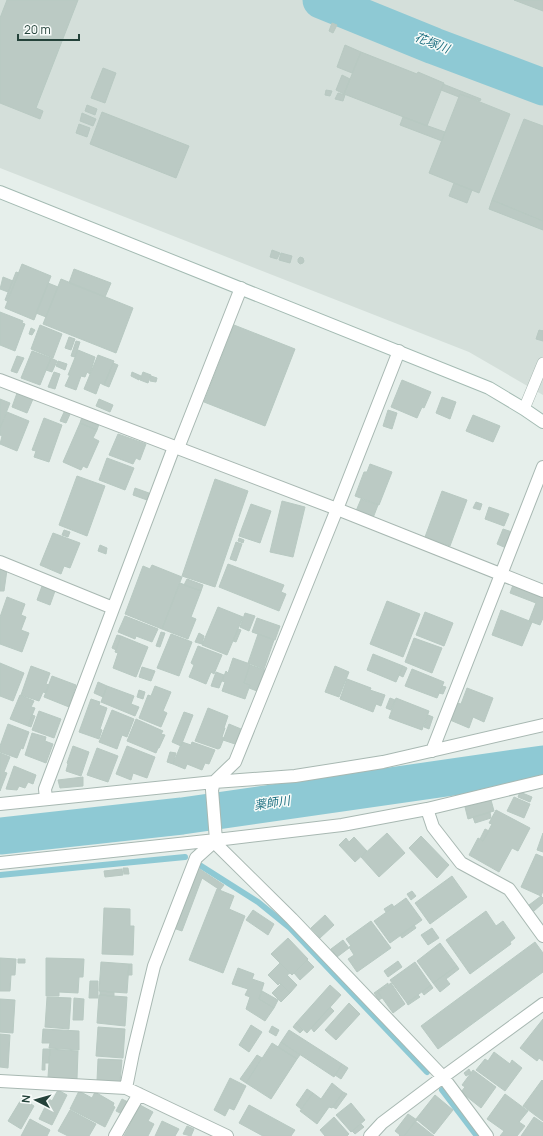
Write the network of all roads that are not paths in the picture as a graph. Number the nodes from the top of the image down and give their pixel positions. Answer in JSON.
{"nodes":[{"id":1,"x":0,"y":192,"type":"edge"},
{"id":2,"x":241,"y":288,"type":"junction"},
{"id":3,"x":399,"y":351,"type":"junction"},
{"id":4,"x":543,"y":362,"type":"edge"},
{"id":5,"x":0,"y":380,"type":"edge"},
{"id":6,"x":524,"y":409,"type":"junction"},
{"id":7,"x":543,"y":422,"type":"edge"},
{"id":8,"x":176,"y":447,"type":"junction"},
{"id":9,"x":543,"y":467,"type":"edge"},
{"id":10,"x":337,"y":509,"type":"junction"},
{"id":11,"x":0,"y":562,"type":"edge"},
{"id":12,"x":501,"y":574,"type":"junction"},
{"id":13,"x":543,"y":591,"type":"edge"},
{"id":14,"x":113,"y":608,"type":"junction"},
{"id":15,"x":543,"y":725,"type":"edge"},
{"id":16,"x":432,"y":751,"type":"junction"},
{"id":17,"x":543,"y":781,"type":"edge"},
{"id":18,"x":213,"y":786,"type":"junction"},
{"id":19,"x":46,"y":799,"type":"junction"},
{"id":20,"x":0,"y":804,"type":"edge"},
{"id":21,"x":427,"y":809,"type":"junction"},
{"id":22,"x":215,"y":837,"type":"junction"},
{"id":23,"x":0,"y":862,"type":"edge"},
{"id":24,"x":543,"y":936,"type":"edge"},
{"id":25,"x":543,"y":1004,"type":"edge"},
{"id":26,"x":443,"y":1077,"type":"junction"},
{"id":27,"x":0,"y":1081,"type":"edge"},
{"id":28,"x":126,"y":1088,"type":"junction"},
{"id":29,"x":139,"y":1094,"type":"junction"},
{"id":30,"x":115,"y":1136,"type":"edge"},
{"id":31,"x":227,"y":1136,"type":"edge"},
{"id":32,"x":370,"y":1136,"type":"edge"},
{"id":33,"x":487,"y":1136,"type":"edge"}],
"edges":[{"from":1,"to":2,"type":"street"},
{"from":2,"to":3,"type":"street"},
{"from":2,"to":8,"type":"street"},
{"from":3,"to":6,"type":"street"},
{"from":3,"to":10,"type":"street"},
{"from":4,"to":6,"type":"lane"},
{"from":5,"to":8,"type":"street"},
{"from":6,"to":7,"type":"street"},
{"from":8,"to":10,"type":"street"},
{"from":8,"to":14,"type":"street"},
{"from":9,"to":12,"type":"street"},
{"from":10,"to":12,"type":"street"},
{"from":10,"to":18,"type":"street"},
{"from":11,"to":14,"type":"street"},
{"from":12,"to":13,"type":"street"},
{"from":12,"to":16,"type":"street"},
{"from":14,"to":19,"type":"street"},
{"from":15,"to":16,"type":"street"},
{"from":16,"to":18,"type":"street"},
{"from":17,"to":21,"type":"street"},
{"from":18,"to":19,"type":"street"},
{"from":18,"to":22,"type":"street"},
{"from":19,"to":20,"type":"street"},
{"from":21,"to":22,"type":"street"},
{"from":21,"to":24,"type":"street"},
{"from":22,"to":23,"type":"street"},
{"from":22,"to":26,"type":"street"},
{"from":22,"to":28,"type":"street"},
{"from":25,"to":26,"type":"street"},
{"from":26,"to":32,"type":"street"},
{"from":26,"to":33,"type":"street"},
{"from":27,"to":28,"type":"street"},
{"from":28,"to":29,"type":"street"},
{"from":29,"to":30,"type":"street"},
{"from":29,"to":31,"type":"street"}]}
